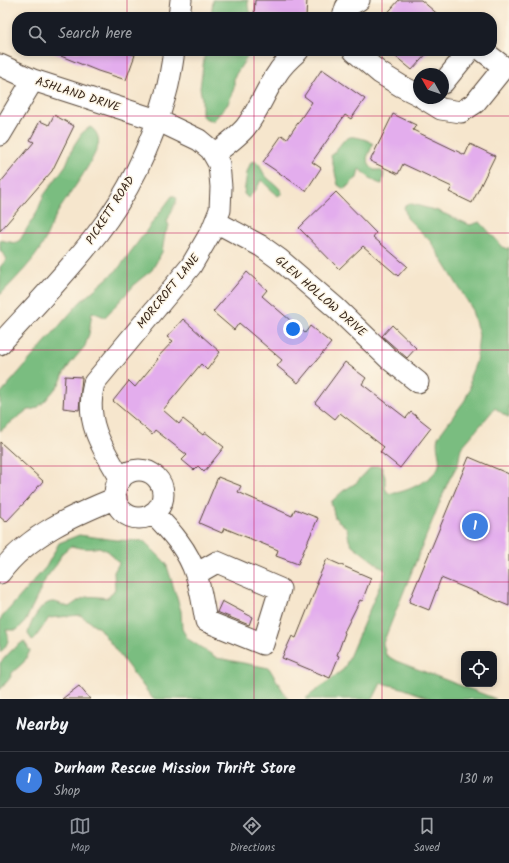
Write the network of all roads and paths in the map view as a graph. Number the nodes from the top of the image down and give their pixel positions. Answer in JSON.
{"nodes":[{"id":1,"x":181,"y":0,"type":"edge"},
{"id":2,"x":180,"y":12,"type":"edge"},
{"id":3,"x":173,"y":56,"type":"edge"},
{"id":4,"x":293,"y":56,"type":"edge"},
{"id":5,"x":360,"y":56,"type":"edge"},
{"id":6,"x":465,"y":56,"type":"edge"},
{"id":7,"x":490,"y":56,"type":"edge"},
{"id":8,"x":0,"y":65,"type":"edge"},
{"id":9,"x":449,"y":76,"type":"edge"},
{"id":10,"x":33,"y":80,"type":"junction"},
{"id":11,"x":413,"y":92,"type":"edge"},
{"id":12,"x":434,"y":104,"type":"edge"},
{"id":13,"x":157,"y":120,"type":"junction"},
{"id":14,"x":0,"y":135,"type":"edge"},
{"id":15,"x":214,"y":154,"type":"junction"},
{"id":16,"x":216,"y":222,"type":"junction"},
{"id":17,"x":0,"y":344,"type":"edge"},
{"id":18,"x":418,"y":382,"type":"dead end"},
{"id":19,"x":119,"y":489,"type":"junction"},
{"id":20,"x":153,"y":513,"type":"junction"},
{"id":21,"x":0,"y":572,"type":"edge"},
{"id":22,"x":196,"y":574,"type":"dead end"}],
"edges":[{"from":1,"to":2,"type":"street"},
{"from":3,"to":13,"type":"street","name":"PICKETT ROAD"},
{"from":4,"to":15,"type":"street"},
{"from":5,"to":11,"type":"street"},
{"from":6,"to":9,"type":"street"},
{"from":7,"to":12,"type":"street"},
{"from":8,"to":10,"type":"street","name":"ASHLAND DRIVE"},
{"from":10,"to":13,"type":"street","name":"ASHLAND DRIVE"},
{"from":10,"to":14,"type":"street"},
{"from":13,"to":15,"type":"street"},
{"from":13,"to":17,"type":"street","name":"PICKETT ROAD"},
{"from":15,"to":16,"type":"street","name":"MORCROFT LANE"},
{"from":16,"to":18,"type":"street","name":"GLEN HOLLOW DRIVE"},
{"from":16,"to":19,"type":"street","name":"MORCROFT LANE"},
{"from":19,"to":20,"type":"street"},
{"from":19,"to":20,"type":"street"},
{"from":19,"to":21,"type":"street"},
{"from":20,"to":22,"type":"street"}]}
